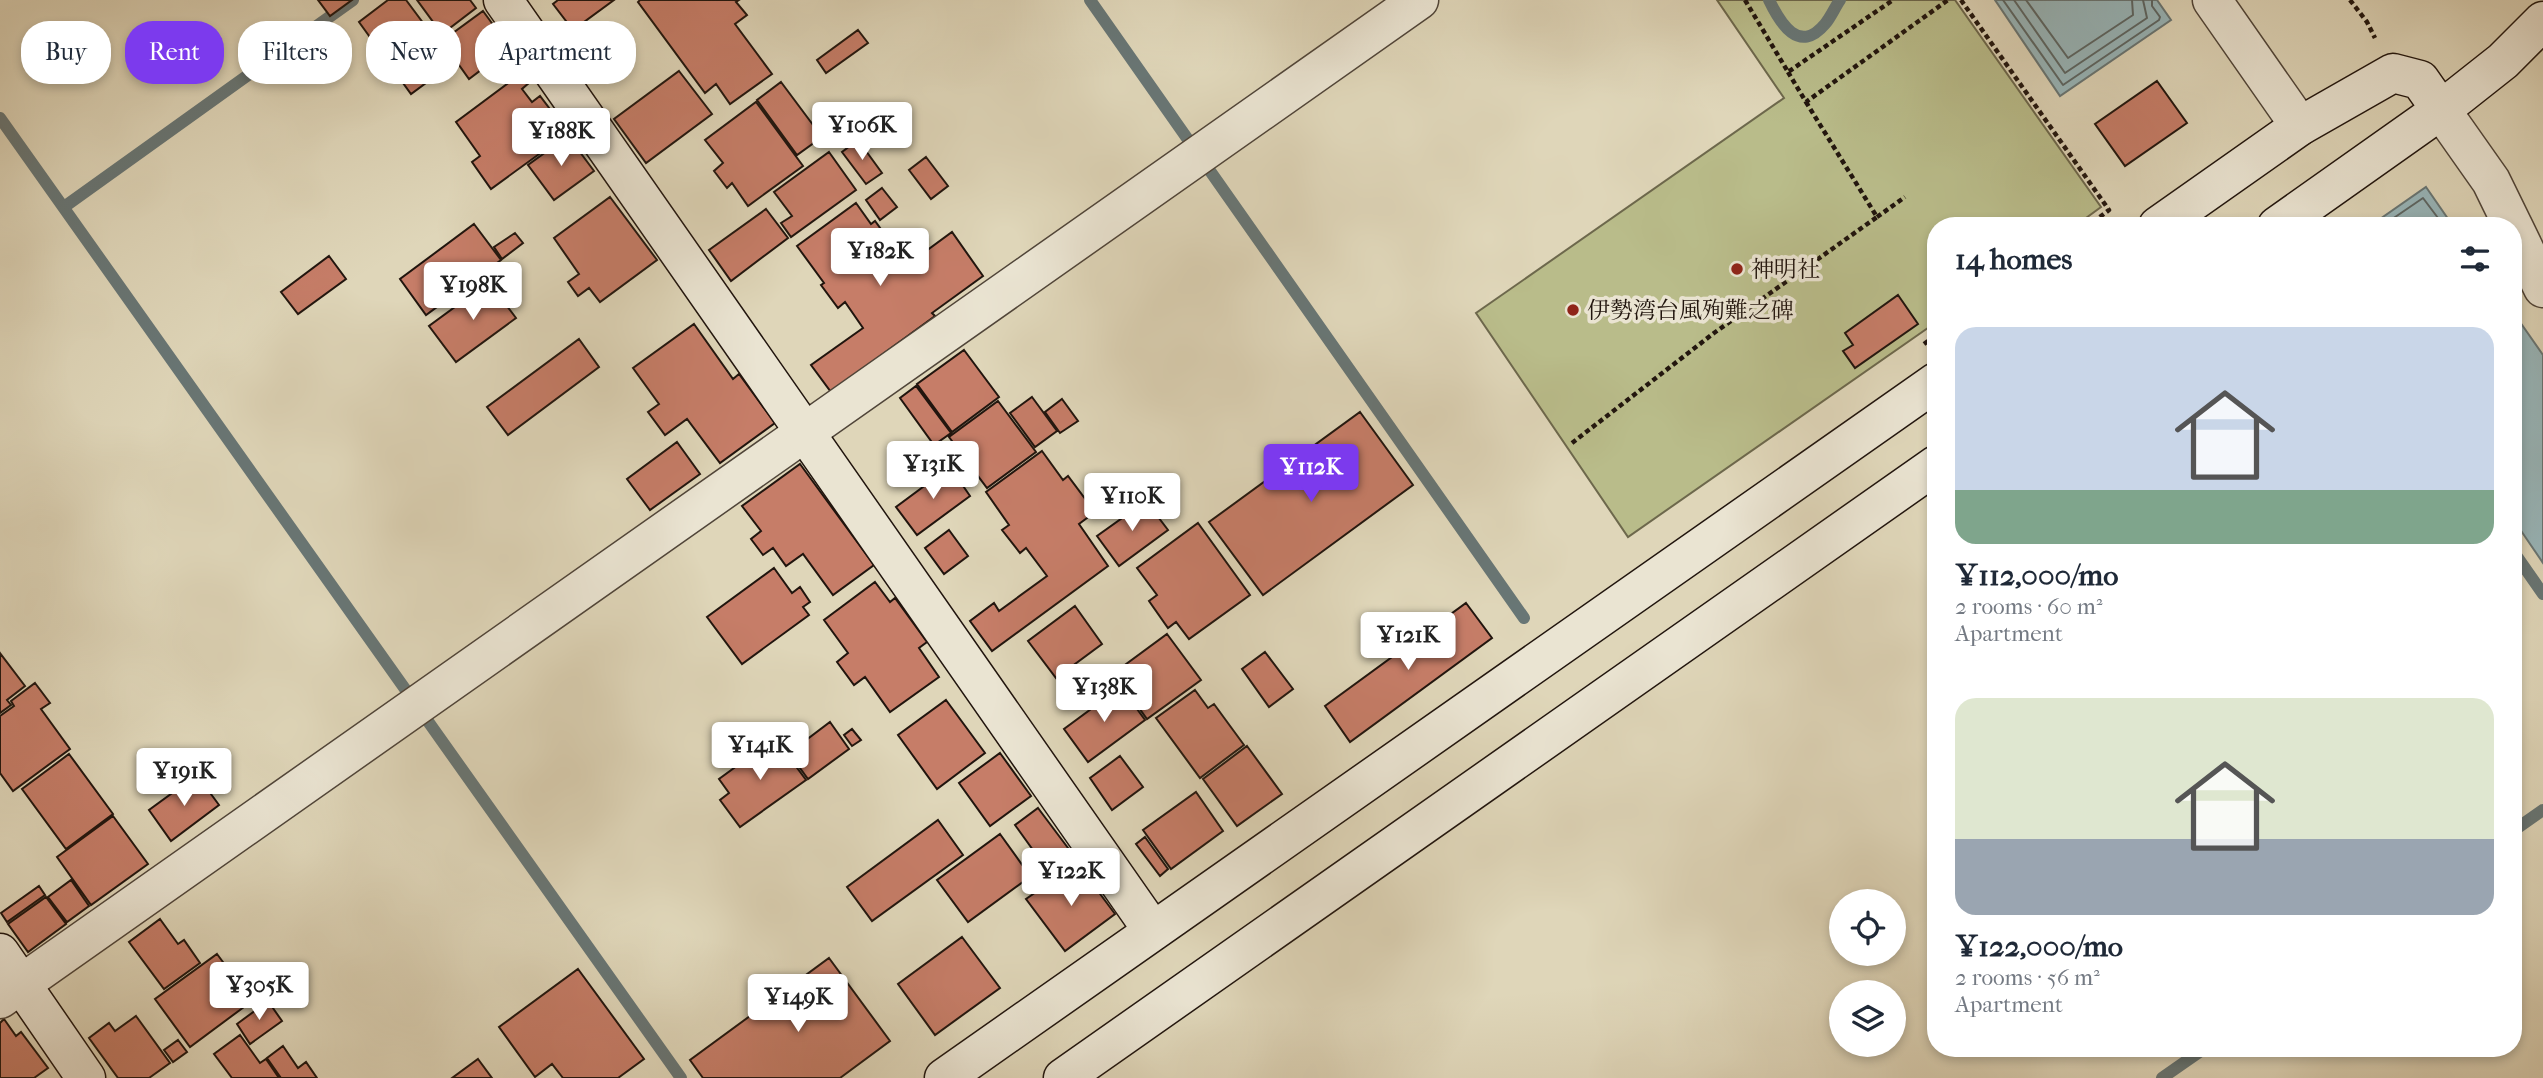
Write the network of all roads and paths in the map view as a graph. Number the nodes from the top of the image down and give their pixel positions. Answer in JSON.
{"nodes":[{"id":1,"x":503,"y":0,"type":"edge"},
{"id":2,"x":1419,"y":0,"type":"edge"},
{"id":3,"x":1745,"y":0,"type":"edge"},
{"id":4,"x":1893,"y":0,"type":"edge"},
{"id":5,"x":1948,"y":0,"type":"edge"},
{"id":6,"x":1961,"y":0,"type":"edge"},
{"id":7,"x":2212,"y":0,"type":"edge"},
{"id":8,"x":2543,"y":20,"type":"edge"},
{"id":9,"x":1788,"y":72,"type":"junction"},
{"id":10,"x":1805,"y":102,"type":"junction"},
{"id":11,"x":2441,"y":110,"type":"junction"},
{"id":12,"x":2300,"y":126,"type":"junction"},
{"id":13,"x":1905,"y":197,"type":"dead end"},
{"id":14,"x":1878,"y":217,"type":"junction"},
{"id":15,"x":2100,"y":217,"type":"edge"},
{"id":16,"x":2171,"y":217,"type":"edge"},
{"id":17,"x":2290,"y":217,"type":"edge"},
{"id":18,"x":2509,"y":217,"type":"edge"},
{"id":19,"x":2522,"y":245,"type":"edge"},
{"id":20,"x":2543,"y":288,"type":"edge"},
{"id":21,"x":1927,"y":388,"type":"edge"},
{"id":22,"x":807,"y":433,"type":"junction"},
{"id":23,"x":1572,"y":443,"type":"dead end"},
{"id":24,"x":1927,"y":472,"type":"edge"},
{"id":25,"x":1153,"y":931,"type":"junction"},
{"id":26,"x":0,"y":953,"type":"edge"},
{"id":27,"x":11,"y":992,"type":"edge"},
{"id":28,"x":86,"y":1078,"type":"edge"},
{"id":29,"x":944,"y":1078,"type":"edge"},
{"id":30,"x":1063,"y":1078,"type":"edge"}],
"edges":[{"from":1,"to":22,"type":"street"},
{"from":2,"to":22,"type":"street"},
{"from":3,"to":9,"type":"path"},
{"from":4,"to":9,"type":"path"},
{"from":5,"to":10,"type":"path"},
{"from":6,"to":15,"type":"path"},
{"from":7,"to":12,"type":"street"},
{"from":8,"to":11,"type":"street"},
{"from":9,"to":10,"type":"path"},
{"from":10,"to":14,"type":"path"},
{"from":11,"to":12,"type":"street"},
{"from":11,"to":17,"type":"street"},
{"from":11,"to":18,"type":"street"},
{"from":12,"to":16,"type":"street"},
{"from":13,"to":14,"type":"path"},
{"from":14,"to":23,"type":"path"},
{"from":19,"to":20,"type":"street"},
{"from":21,"to":25,"type":"street"},
{"from":22,"to":25,"type":"street"},
{"from":22,"to":27,"type":"street"},
{"from":24,"to":30,"type":"street"},
{"from":25,"to":29,"type":"street"},
{"from":26,"to":27,"type":"street"},
{"from":27,"to":28,"type":"street"}]}
